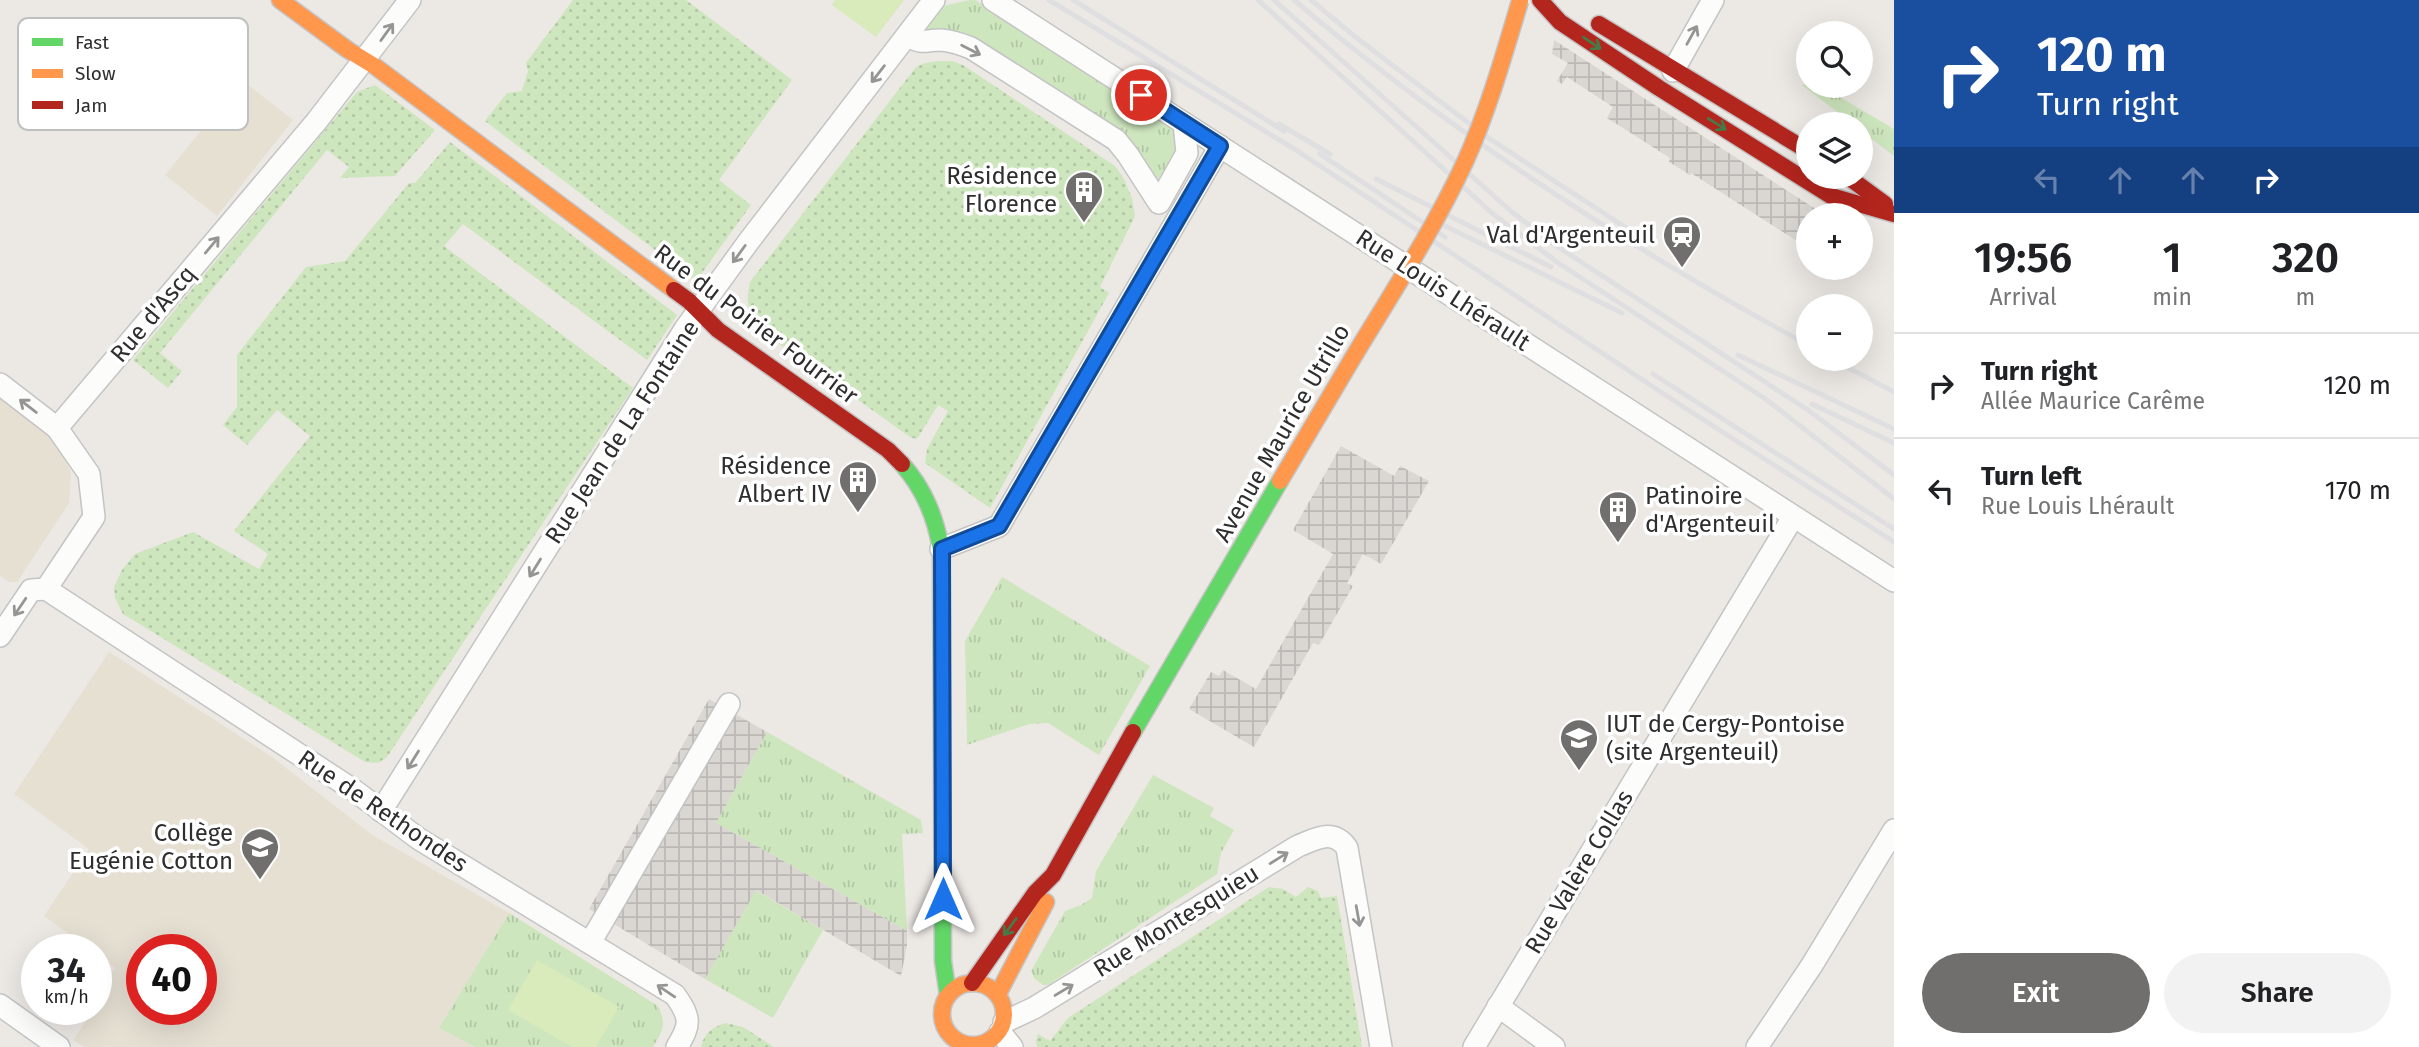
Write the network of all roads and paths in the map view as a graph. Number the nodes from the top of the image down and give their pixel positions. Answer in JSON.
{"nodes":[{"id":1,"x":280,"y":0,"type":"edge"},
{"id":2,"x":410,"y":0,"type":"edge"},
{"id":3,"x":934,"y":0,"type":"edge"},
{"id":4,"x":993,"y":0,"type":"edge"},
{"id":5,"x":1520,"y":0,"type":"edge"},
{"id":6,"x":1540,"y":0,"type":"edge"},
{"id":7,"x":1713,"y":0,"type":"edge"},
{"id":8,"x":1581,"y":13,"type":"dead end"},
{"id":9,"x":907,"y":36,"type":"junction"},
{"id":10,"x":366,"y":59,"type":"junction"},
{"id":11,"x":1673,"y":71,"type":"junction"},
{"id":12,"x":1184,"y":123,"type":"junction"},
{"id":13,"x":1217,"y":144,"type":"junction"},
{"id":14,"x":1796,"y":144,"type":"edge"},
{"id":15,"x":1187,"y":153,"type":"junction"},
{"id":16,"x":1864,"y":189,"type":"edge"},
{"id":17,"x":1894,"y":212,"type":"edge"},
{"id":18,"x":698,"y":312,"type":"junction"},
{"id":19,"x":0,"y":384,"type":"edge"},
{"id":20,"x":57,"y":428,"type":"junction"},
{"id":21,"x":1793,"y":517,"type":"junction"},
{"id":22,"x":942,"y":549,"type":"junction"},
{"id":23,"x":1894,"y":581,"type":"edge"},
{"id":24,"x":46,"y":589,"type":"junction"},
{"id":25,"x":0,"y":636,"type":"edge"},
{"id":26,"x":729,"y":704,"type":"dead end"},
{"id":27,"x":381,"y":811,"type":"junction"},
{"id":28,"x":1894,"y":830,"type":"edge"},
{"id":29,"x":1053,"y":875,"type":"junction"},
{"id":30,"x":590,"y":943,"type":"junction"},
{"id":31,"x":972,"y":983,"type":"junction"},
{"id":32,"x":998,"y":994,"type":"junction"},
{"id":33,"x":948,"y":995,"type":"junction"},
{"id":34,"x":0,"y":1005,"type":"edge"},
{"id":35,"x":1498,"y":1006,"type":"junction"},
{"id":36,"x":948,"y":1033,"type":"junction"},
{"id":37,"x":1005,"y":1034,"type":"edge"},
{"id":38,"x":972,"y":1046,"type":"edge"},
{"id":39,"x":59,"y":1047,"type":"edge"},
{"id":40,"x":677,"y":1047,"type":"edge"},
{"id":41,"x":936,"y":1047,"type":"edge"},
{"id":42,"x":1381,"y":1047,"type":"edge"},
{"id":43,"x":1474,"y":1047,"type":"edge"},
{"id":44,"x":1554,"y":1047,"type":"edge"},
{"id":45,"x":1757,"y":1047,"type":"edge"}],
"edges":[{"from":1,"to":10,"type":"street","name":"Rue du Poirier Fourrier"},
{"from":10,"to":2,"type":"street","name":"Rue d'Ascq","one_way":true},
{"from":3,"to":9,"type":"street","name":"Rue Jean de La Fontaine"},
{"from":4,"to":12,"type":"street","name":"Rue Louis Lhérault"},
{"from":5,"to":29,"type":"street","name":"Avenue Maurice Utrillo","bridge":true},
{"from":6,"to":17,"type":"street","one_way":true},
{"from":11,"to":7,"type":"street","one_way":true},
{"from":8,"to":11,"type":"street"},
{"from":9,"to":15,"type":"street","one_way":true},
{"from":9,"to":18,"type":"street","name":"Rue Jean de La Fontaine","one_way":true},
{"from":10,"to":18,"type":"street","name":"Rue du Poirier Fourrier"},
{"from":20,"to":10,"type":"street","name":"Rue d'Ascq","one_way":true},
{"from":11,"to":14,"type":"street"},
{"from":12,"to":13,"type":"street","name":"Rue Louis Lhérault"},
{"from":12,"to":15,"type":"street"},
{"from":13,"to":15,"type":"street"},
{"from":13,"to":21,"type":"street","name":"Rue Louis Lhérault"},
{"from":13,"to":22,"type":"street"},
{"from":16,"to":17,"type":"street"},
{"from":18,"to":22,"type":"street","name":"Rue du Poirier Fourrier"},
{"from":18,"to":27,"type":"street","name":"Rue Jean de La Fontaine","one_way":true},
{"from":20,"to":19,"type":"street","one_way":true},
{"from":20,"to":24,"type":"street"},
{"from":21,"to":23,"type":"street","name":"Rue Louis Lhérault"},
{"from":21,"to":35,"type":"street","name":"Rue Valère Collas"},
{"from":22,"to":33,"type":"street","name":"Rue du Poirier Fourrier"},
{"from":24,"to":25,"type":"street","one_way":true},
{"from":24,"to":27,"type":"street","name":"Rue de Rethondes"},
{"from":26,"to":30,"type":"street"},
{"from":27,"to":30,"type":"street","name":"Rue de Rethondes"},
{"from":28,"to":45,"type":"street"},
{"from":29,"to":31,"type":"street","name":"Avenue Maurice Utrillo","one_way":true},
{"from":29,"to":32,"type":"street","name":"Avenue Maurice Utrillo"},
{"from":40,"to":30,"type":"street","name":"Rue de Rethondes","one_way":true},
{"from":31,"to":32,"type":"street"},
{"from":31,"to":33,"type":"street"},
{"from":32,"to":37,"type":"street"},
{"from":33,"to":36,"type":"street"},
{"from":34,"to":39,"type":"street"},
{"from":35,"to":43,"type":"street","name":"Rue Valère Collas"},
{"from":35,"to":44,"type":"street"},
{"from":36,"to":38,"type":"street"},
{"from":36,"to":41,"type":"street"},
{"from":37,"to":38,"type":"street"},
{"from":37,"to":42,"type":"street","name":"Rue Montesquieu","one_way":true}]}
